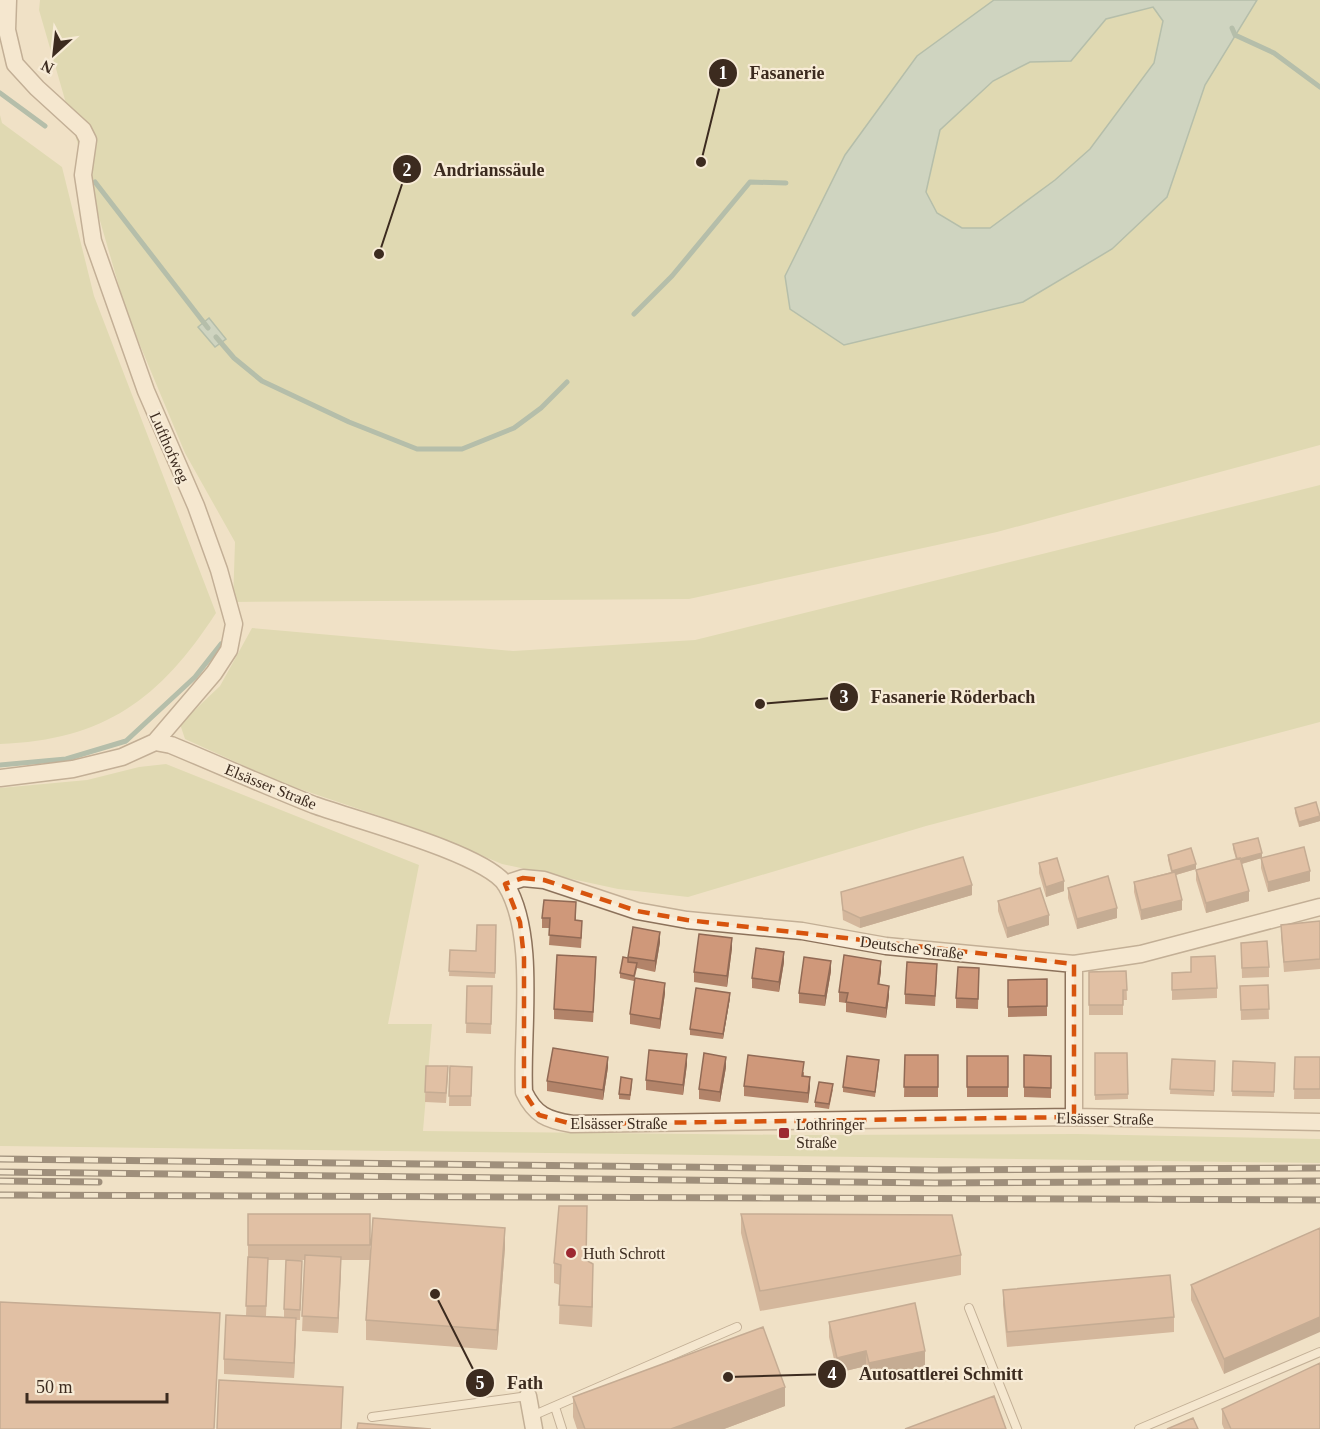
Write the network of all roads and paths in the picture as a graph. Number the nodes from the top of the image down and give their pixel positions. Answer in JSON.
{"nodes":[{"id":1,"x":8,"y":0,"type":"edge"},
{"id":2,"x":155,"y":742,"type":"junction"},
{"id":3,"x":0,"y":778,"type":"edge"},
{"id":4,"x":506,"y":884,"type":"junction"},
{"id":5,"x":1320,"y":907,"type":"edge"},
{"id":6,"x":1074,"y":964,"type":"junction"},
{"id":7,"x":1074,"y":1117,"type":"junction"},
{"id":8,"x":1320,"y":1122,"type":"edge"},
{"id":9,"x":969,"y":1308,"type":"dead end"},
{"id":10,"x":737,"y":1327,"type":"dead end"},
{"id":11,"x":1320,"y":1352,"type":"edge"},
{"id":12,"x":528,"y":1396,"type":"joint"},
{"id":13,"x":555,"y":1407,"type":"junction"},
{"id":14,"x":372,"y":1417,"type":"dead end"},
{"id":15,"x":533,"y":1422,"type":"edge"},
{"id":16,"x":562,"y":1429,"type":"edge"},
{"id":17,"x":1017,"y":1429,"type":"edge"},
{"id":18,"x":1139,"y":1429,"type":"edge"}],
"edges":[{"from":1,"to":2,"type":"street","name":"Lufthofweg"},
{"from":2,"to":3,"type":"street","name":"Lufthofweg"},
{"from":2,"to":4,"type":"street","name":"Elsässer Straße"},
{"from":4,"to":6,"type":"street","name":"Deutsche Straße"},
{"from":4,"to":7,"type":"street","name":"Elsässer Straße"},
{"from":5,"to":6,"type":"street","name":"Deutsche Straße"},
{"from":6,"to":7,"type":"street"},
{"from":7,"to":8,"type":"street","name":"Elsässer Straße"},
{"from":9,"to":17,"type":"lane"},
{"from":10,"to":13,"type":"lane"},
{"from":11,"to":18,"type":"lane"},
{"from":12,"to":14,"type":"lane"},
{"from":12,"to":15,"type":"street"},
{"from":13,"to":15,"type":"lane"},
{"from":13,"to":16,"type":"lane"}]}
